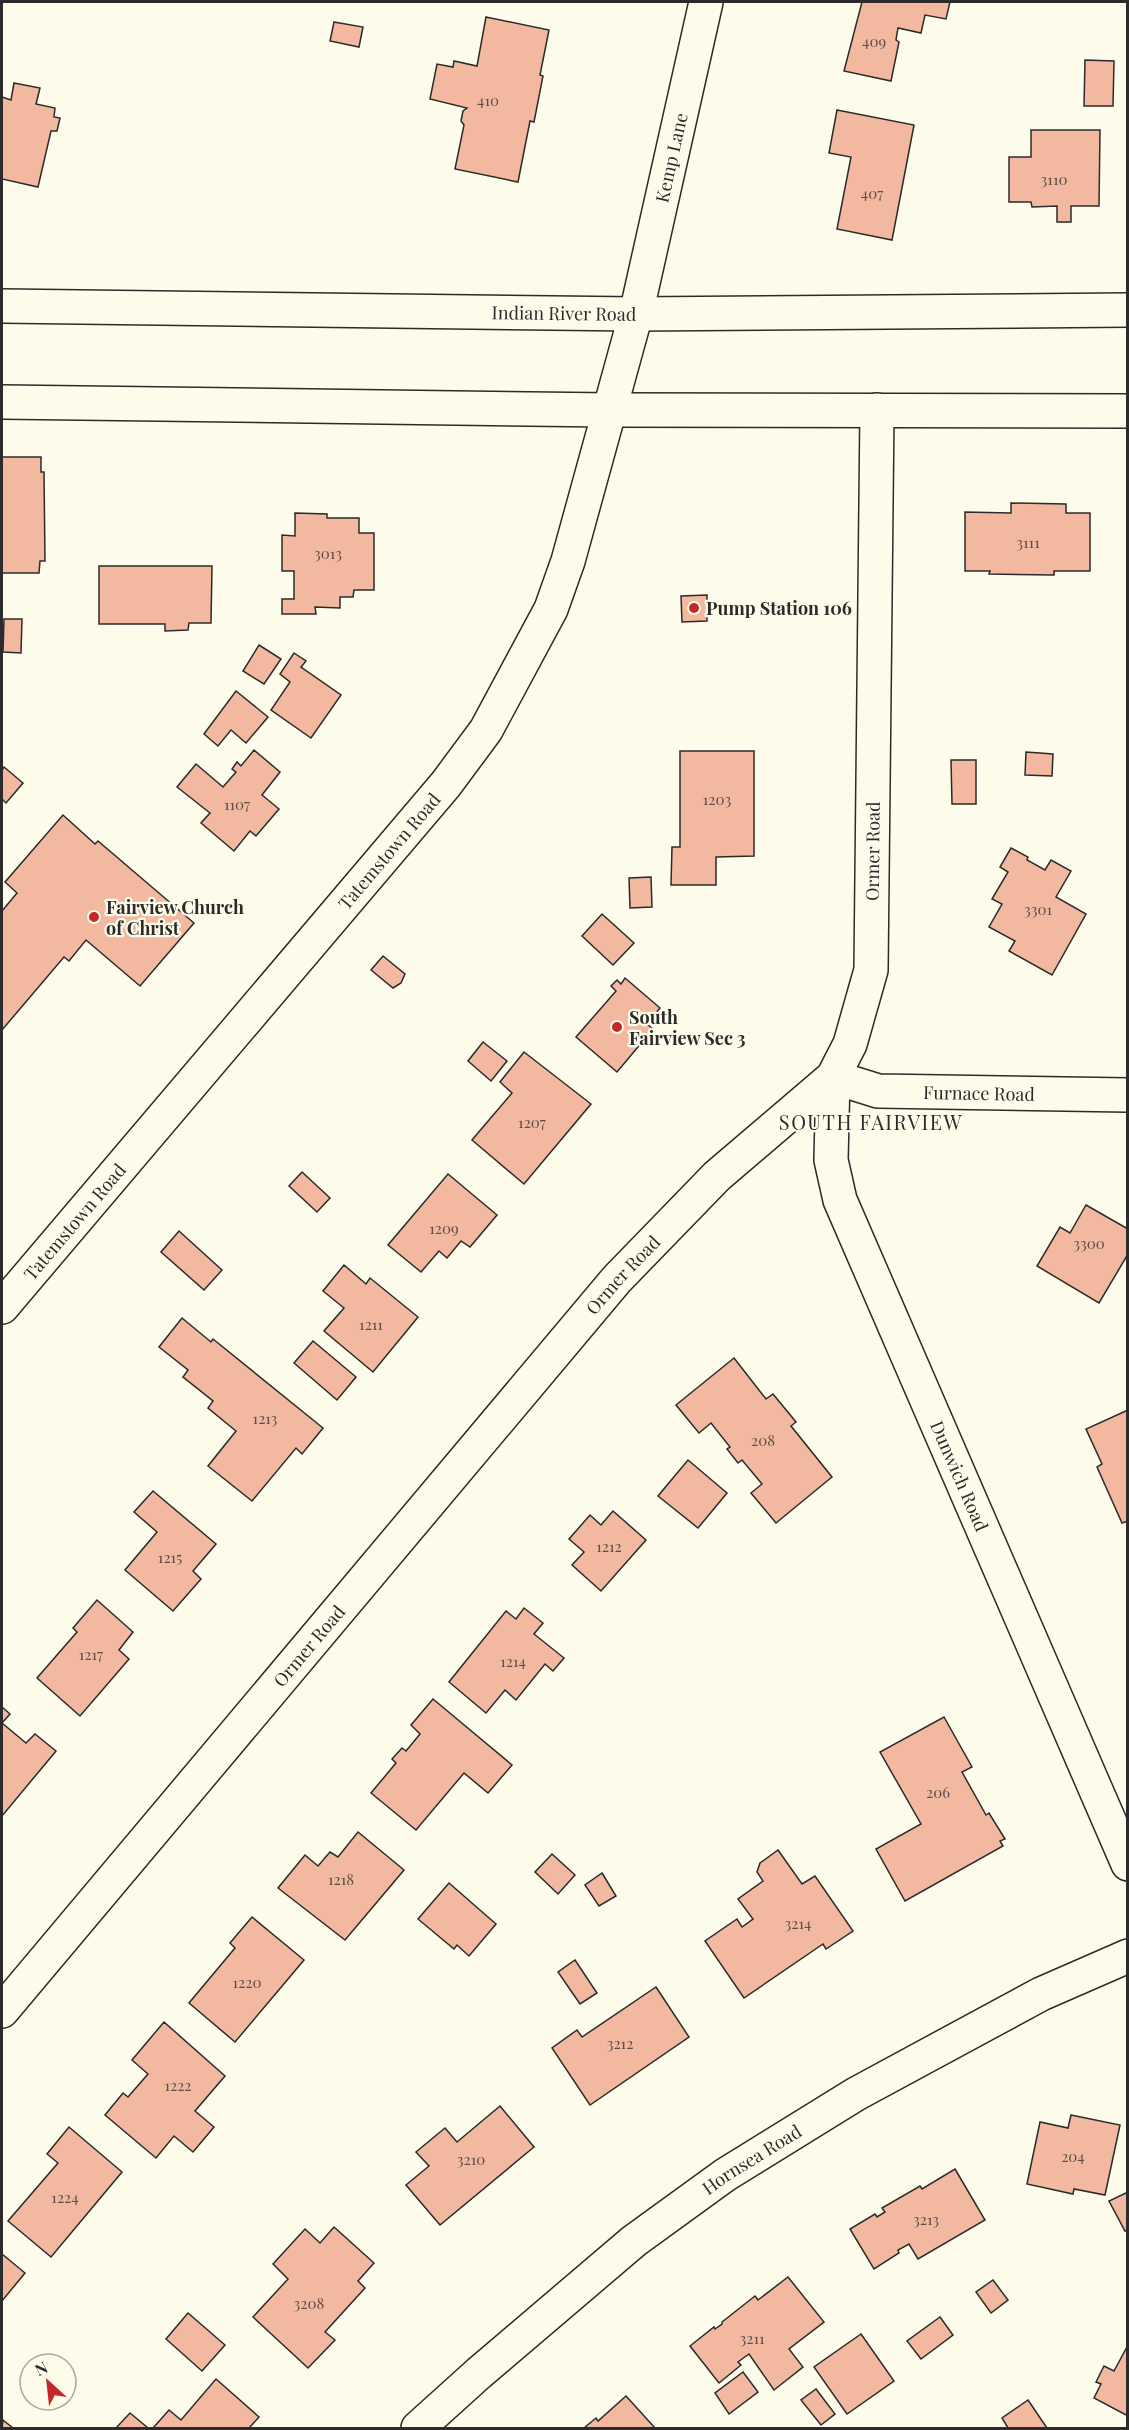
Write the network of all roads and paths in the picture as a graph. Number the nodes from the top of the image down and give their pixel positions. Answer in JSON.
{"nodes":[{"id":1,"x":706,"y":2,"type":"edge"},
{"id":2,"x":2,"y":306,"type":"edge"},
{"id":3,"x":1128,"y":310,"type":"edge"},
{"id":4,"x":636,"y":314,"type":"junction"},
{"id":5,"x":2,"y":402,"type":"edge"},
{"id":6,"x":610,"y":410,"type":"junction"},
{"id":7,"x":877,"y":410,"type":"junction"},
{"id":8,"x":1128,"y":411,"type":"edge"},
{"id":9,"x":833,"y":1077,"type":"junction"},
{"id":10,"x":1128,"y":1095,"type":"edge"},
{"id":11,"x":2,"y":1307,"type":"edge"},
{"id":12,"x":1128,"y":1864,"type":"edge"},
{"id":13,"x":1128,"y":1956,"type":"edge"},
{"id":14,"x":2,"y":2011,"type":"edge"},
{"id":15,"x":418,"y":2428,"type":"edge"}],
"edges":[{"from":1,"to":4,"type":"street","name":"Kemp Lane"},
{"from":2,"to":4,"type":"street","name":"Indian River Road"},
{"from":3,"to":4,"type":"street","name":"Indian River Road"},
{"from":4,"to":6,"type":"street","name":"Tatemstown Road"},
{"from":5,"to":6,"type":"street"},
{"from":6,"to":7,"type":"street"},
{"from":6,"to":11,"type":"street","name":"Tatemstown Road"},
{"from":7,"to":8,"type":"street"},
{"from":7,"to":9,"type":"street","name":"Ormer Road"},
{"from":9,"to":10,"type":"street","name":"Furnace Road"},
{"from":9,"to":12,"type":"street","name":"Dunwich Road"},
{"from":9,"to":14,"type":"street","name":"Ormer Road"},
{"from":13,"to":15,"type":"street","name":"Hornsea Road"}]}
